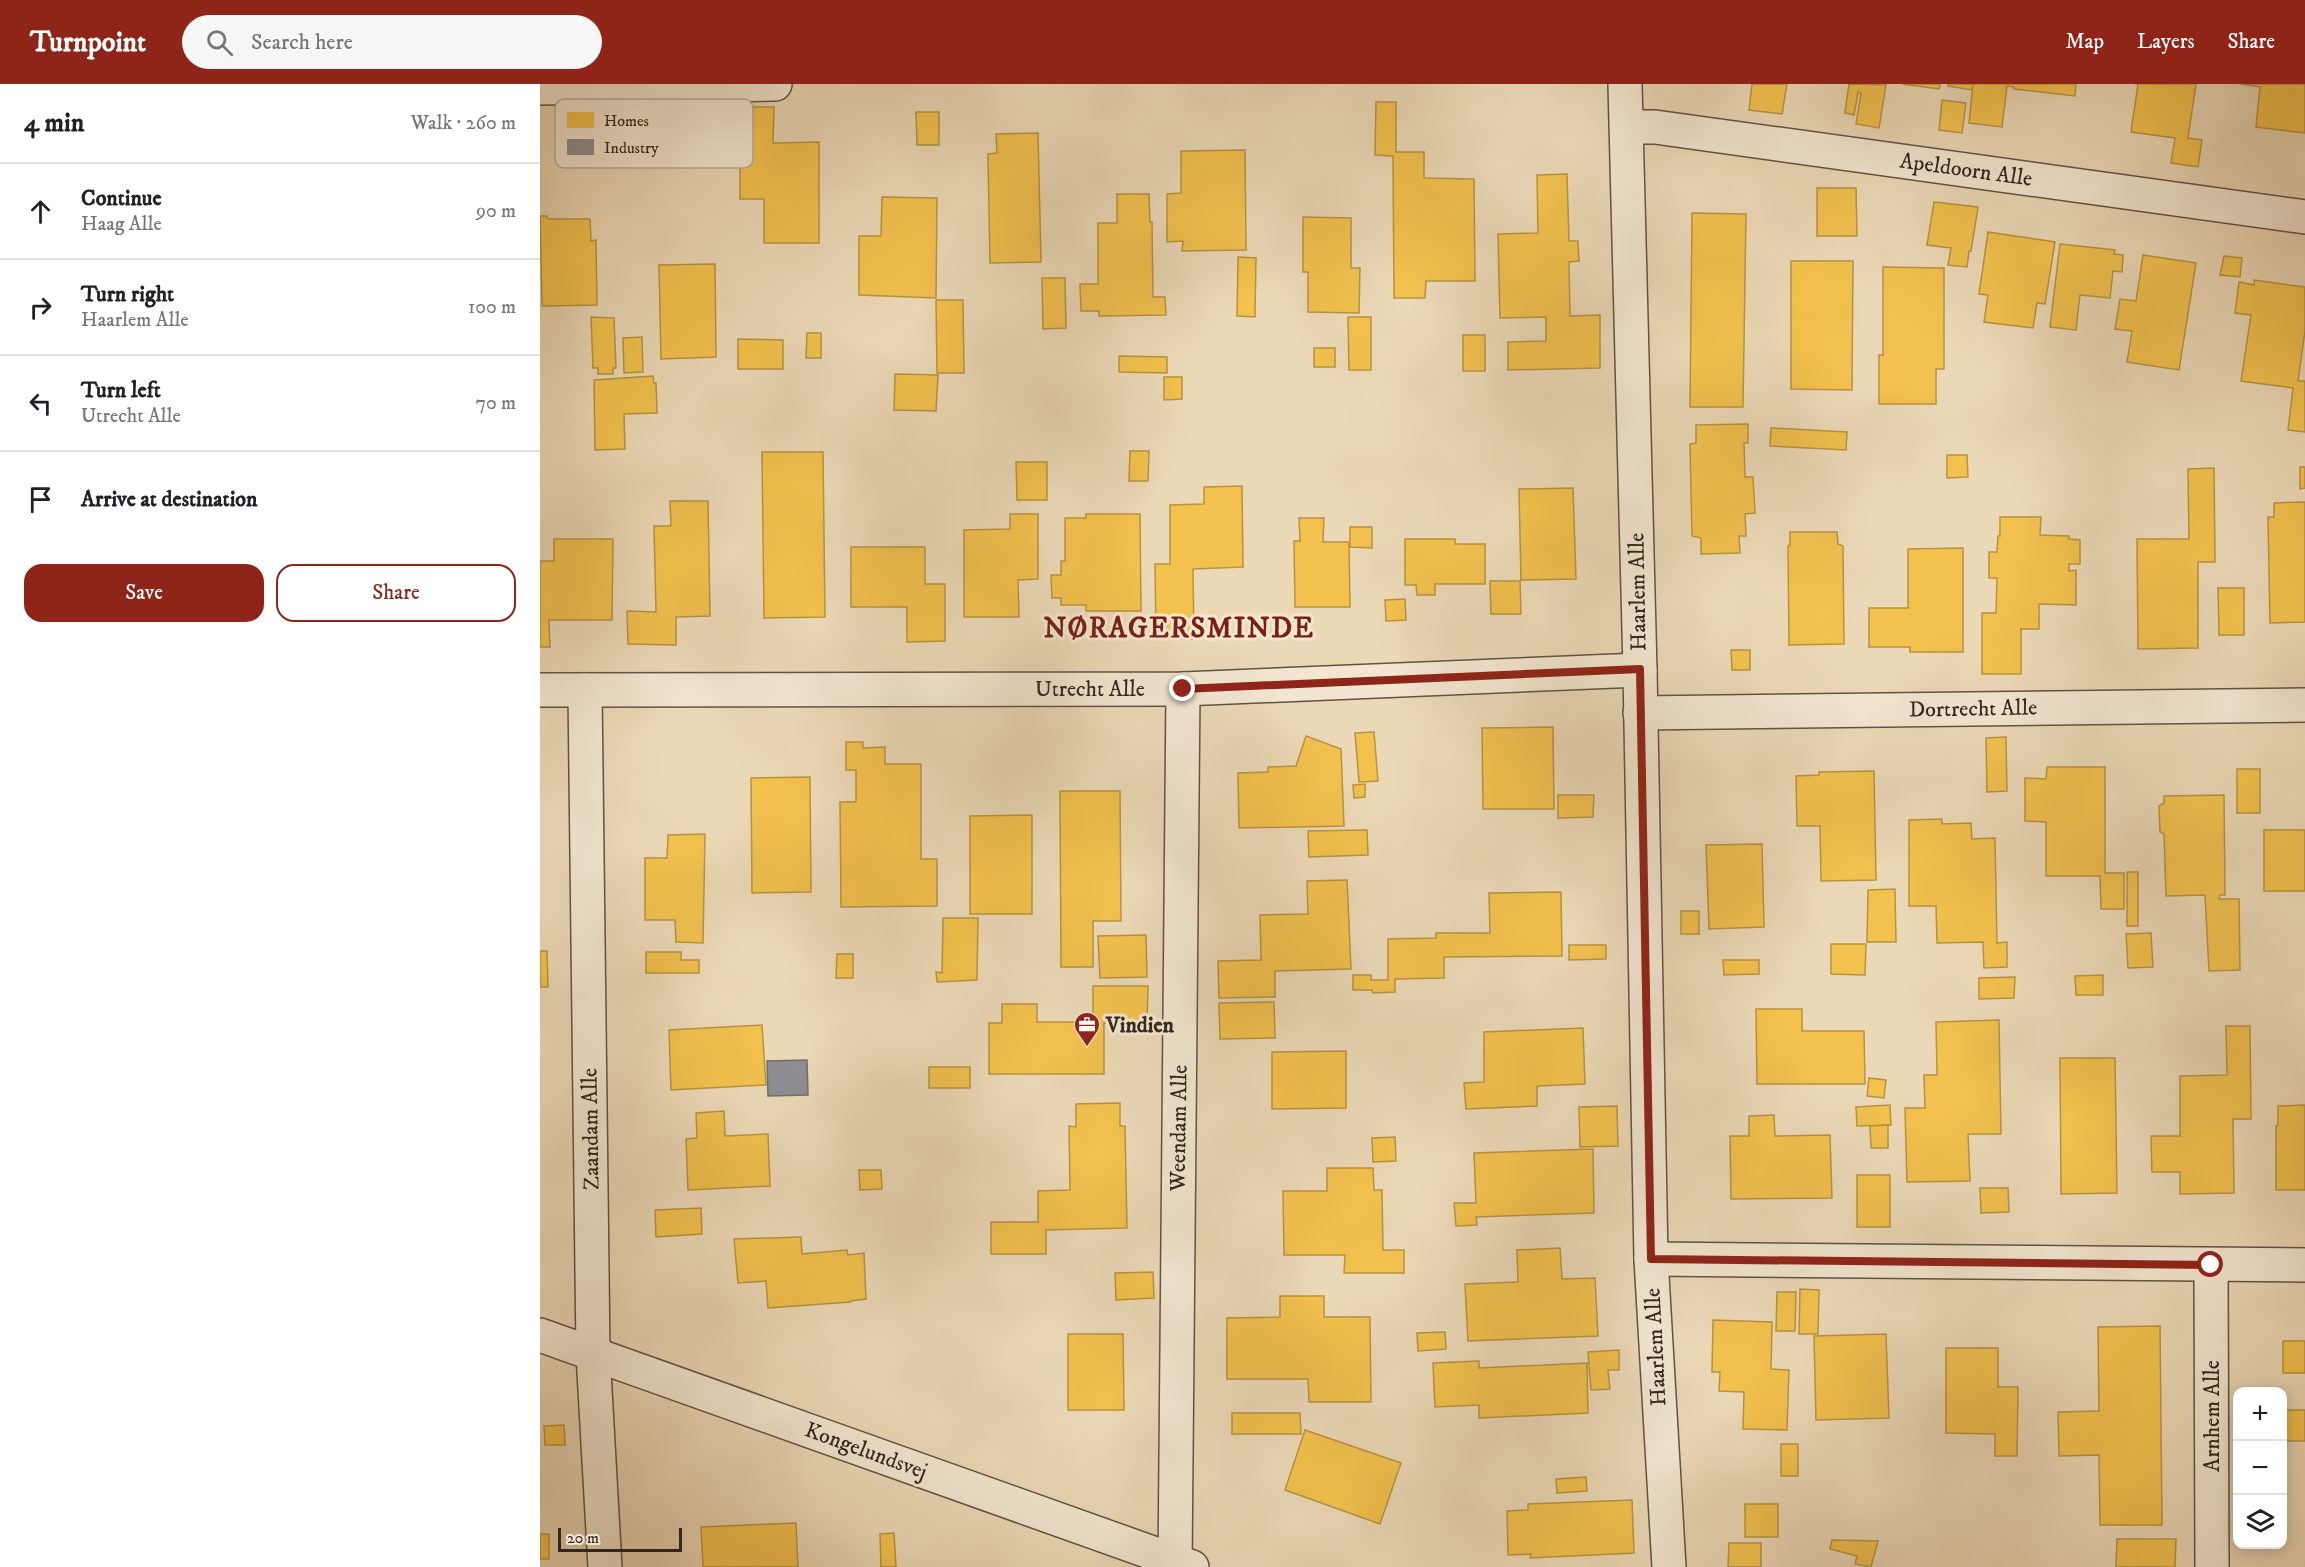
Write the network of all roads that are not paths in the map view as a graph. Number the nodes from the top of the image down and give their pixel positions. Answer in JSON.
{"nodes":[{"id":1,"x":775,"y":84,"type":"edge"},
{"id":2,"x":1625,"y":84,"type":"edge"},
{"id":3,"x":540,"y":88,"type":"edge"},
{"id":4,"x":1627,"y":127,"type":"junction"},
{"id":5,"x":2305,"y":217,"type":"edge"},
{"id":6,"x":1640,"y":669,"type":"junction"},
{"id":7,"x":1183,"y":689,"type":"junction"},
{"id":8,"x":540,"y":690,"type":"edge"},
{"id":9,"x":585,"y":690,"type":"junction"},
{"id":10,"x":2305,"y":705,"type":"edge"},
{"id":11,"x":1640,"y":713,"type":"junction"},
{"id":12,"x":1651,"y":1259,"type":"junction"},
{"id":13,"x":2211,"y":1265,"type":"junction"},
{"id":14,"x":2305,"y":1265,"type":"edge"},
{"id":15,"x":540,"y":1335,"type":"edge"},
{"id":16,"x":593,"y":1354,"type":"junction"},
{"id":17,"x":1180,"y":1565,"type":"edge"},
{"id":18,"x":605,"y":1567,"type":"edge"},
{"id":19,"x":1669,"y":1567,"type":"edge"},
{"id":20,"x":2212,"y":1567,"type":"edge"}],
"edges":[{"from":1,"to":3,"type":"street"},
{"from":2,"to":4,"type":"street","name":"Haarlem Alle"},
{"from":4,"to":5,"type":"street","name":"Apeldoorn Alle"},
{"from":4,"to":6,"type":"street","name":"Haarlem Alle"},
{"from":6,"to":7,"type":"street","name":"Utrecht Alle"},
{"from":6,"to":11,"type":"street","name":"Haarlem Alle"},
{"from":7,"to":9,"type":"street","name":"Utrecht Alle"},
{"from":7,"to":17,"type":"street","name":"Weendam Alle"},
{"from":8,"to":9,"type":"street","name":"Utrecht Alle"},
{"from":9,"to":16,"type":"street","name":"Zaandam Alle"},
{"from":10,"to":11,"type":"street","name":"Dortrecht Alle"},
{"from":11,"to":12,"type":"street","name":"Haarlem Alle"},
{"from":12,"to":13,"type":"street"},
{"from":12,"to":19,"type":"street","name":"Haarlem Alle"},
{"from":13,"to":14,"type":"street"},
{"from":13,"to":20,"type":"street","name":"Arnhem Alle"},
{"from":15,"to":16,"type":"street","name":"Kongelundsvej"},
{"from":16,"to":17,"type":"street","name":"Kongelundsvej"},
{"from":16,"to":18,"type":"street","name":"Zaandam Alle"}]}
